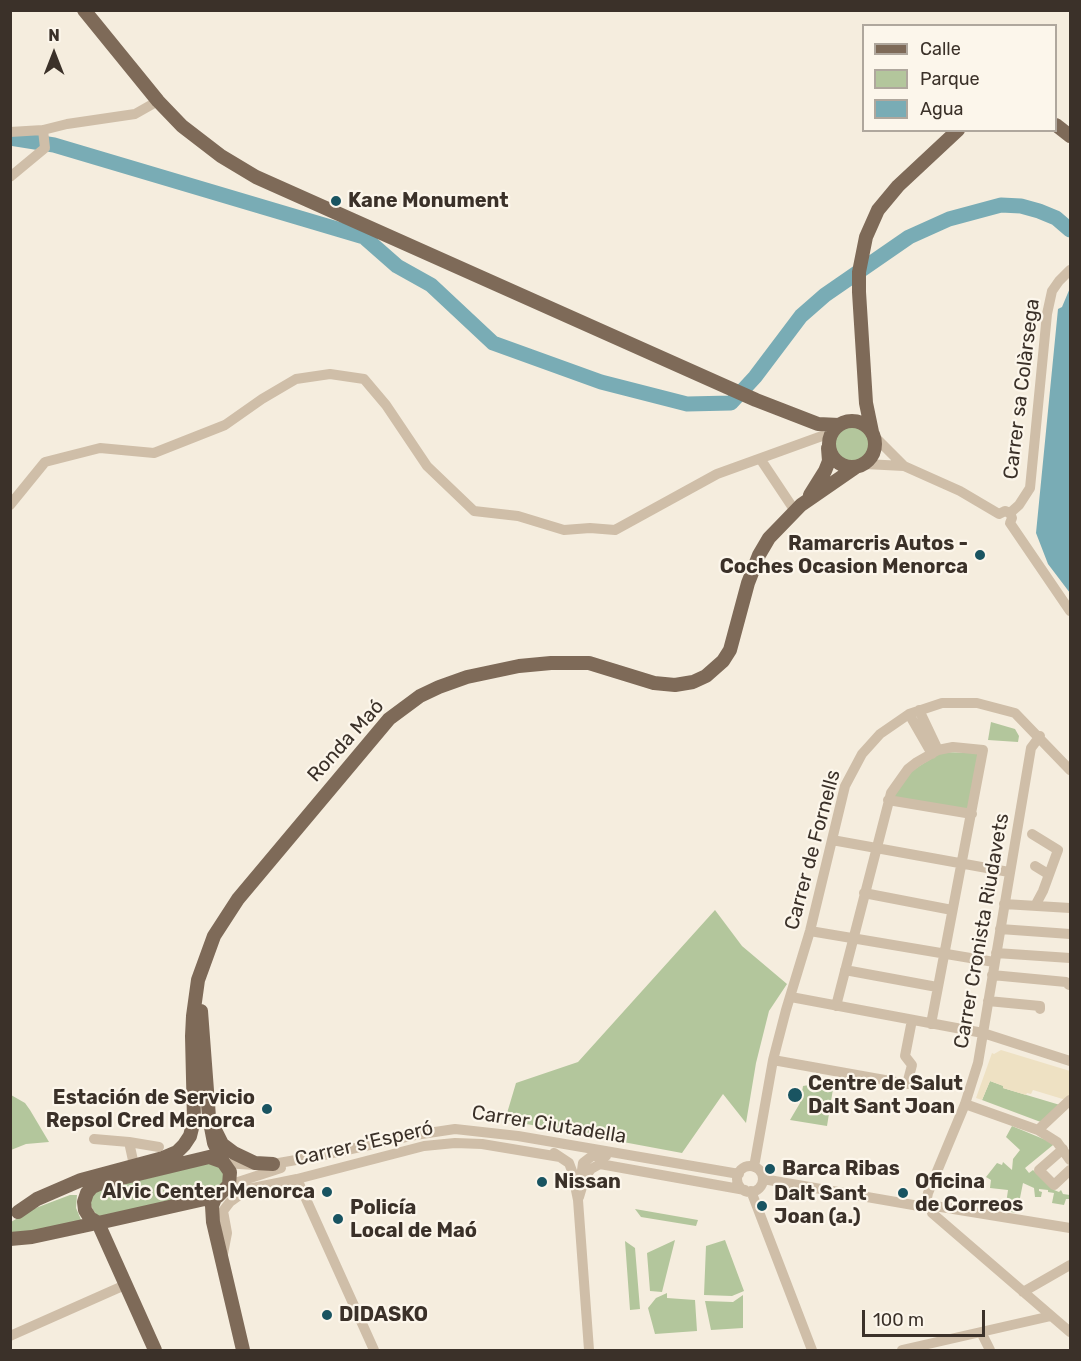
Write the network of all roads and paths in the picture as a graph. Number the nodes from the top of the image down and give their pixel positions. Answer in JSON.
{"nodes":[{"id":1,"x":84,"y":10,"type":"edge"},
{"id":2,"x":158,"y":101,"type":"junction"},
{"id":3,"x":1057,"y":126,"type":"edge"},
{"id":4,"x":10,"y":132,"type":"edge"},
{"id":5,"x":956,"y":132,"type":"edge"},
{"id":6,"x":1071,"y":136,"type":"edge"},
{"id":7,"x":44,"y":139,"type":"junction"},
{"id":8,"x":10,"y":177,"type":"edge"},
{"id":9,"x":1071,"y":270,"type":"edge"},
{"id":10,"x":864,"y":377,"type":"junction"},
{"id":11,"x":784,"y":412,"type":"junction"},
{"id":12,"x":841,"y":423,"type":"junction"},
{"id":13,"x":873,"y":434,"type":"junction"},
{"id":14,"x":826,"y":443,"type":"junction"},
{"id":15,"x":761,"y":459,"type":"junction"},
{"id":16,"x":860,"y":465,"type":"junction"},
{"id":17,"x":904,"y":466,"type":"junction"},
{"id":18,"x":10,"y":505,"type":"edge"},
{"id":19,"x":798,"y":508,"type":"junction"},
{"id":20,"x":1006,"y":517,"type":"junction"},
{"id":21,"x":1071,"y":611,"type":"edge"},
{"id":22,"x":914,"y":712,"type":"junction"},
{"id":23,"x":1040,"y":736,"type":"junction"},
{"id":24,"x":935,"y":752,"type":"junction"},
{"id":25,"x":1071,"y":770,"type":"edge"},
{"id":26,"x":888,"y":800,"type":"junction"},
{"id":27,"x":972,"y":814,"type":"junction"},
{"id":28,"x":1032,"y":834,"type":"dead end"},
{"id":29,"x":832,"y":840,"type":"junction"},
{"id":30,"x":875,"y":849,"type":"junction"},
{"id":31,"x":962,"y":865,"type":"junction"},
{"id":32,"x":1035,"y":867,"type":"dead end"},
{"id":33,"x":1009,"y":872,"type":"junction"},
{"id":34,"x":1048,"y":874,"type":"junction"},
{"id":35,"x":864,"y":893,"type":"junction"},
{"id":36,"x":1004,"y":904,"type":"junction"},
{"id":37,"x":1035,"y":906,"type":"junction"},
{"id":38,"x":1071,"y":908,"type":"edge"},
{"id":39,"x":952,"y":910,"type":"junction"},
{"id":40,"x":1000,"y":929,"type":"junction"},
{"id":41,"x":810,"y":931,"type":"junction"},
{"id":42,"x":1071,"y":934,"type":"edge"},
{"id":43,"x":853,"y":938,"type":"junction"},
{"id":44,"x":943,"y":953,"type":"junction"},
{"id":45,"x":205,"y":957,"type":"junction"},
{"id":46,"x":995,"y":957,"type":"junction"},
{"id":47,"x":1071,"y":958,"type":"edge"},
{"id":48,"x":845,"y":970,"type":"junction"},
{"id":49,"x":992,"y":975,"type":"junction"},
{"id":50,"x":1069,"y":985,"type":"dead end"},
{"id":51,"x":937,"y":987,"type":"junction"},
{"id":52,"x":196,"y":995,"type":"junction"},
{"id":53,"x":791,"y":997,"type":"junction"},
{"id":54,"x":988,"y":1001,"type":"junction"},
{"id":55,"x":836,"y":1006,"type":"junction"},
{"id":56,"x":1040,"y":1009,"type":"dead end"},
{"id":57,"x":912,"y":1020,"type":"junction"},
{"id":58,"x":931,"y":1024,"type":"junction"},
{"id":59,"x":983,"y":1033,"type":"junction"},
{"id":60,"x":773,"y":1060,"type":"junction"},
{"id":61,"x":1071,"y":1061,"type":"edge"},
{"id":62,"x":206,"y":1094,"type":"junction"},
{"id":63,"x":1071,"y":1100,"type":"edge"},
{"id":64,"x":965,"y":1104,"type":"junction"},
{"id":65,"x":1038,"y":1130,"type":"junction"},
{"id":66,"x":531,"y":1138,"type":"junction"},
{"id":67,"x":94,"y":1139,"type":"dead end"},
{"id":68,"x":129,"y":1142,"type":"junction"},
{"id":69,"x":159,"y":1147,"type":"dead end"},
{"id":70,"x":1062,"y":1149,"type":"junction"},
{"id":71,"x":319,"y":1156,"type":"junction"},
{"id":72,"x":561,"y":1157,"type":"junction"},
{"id":73,"x":638,"y":1157,"type":"junction"},
{"id":74,"x":1071,"y":1160,"type":"edge"},
{"id":75,"x":186,"y":1161,"type":"junction"},
{"id":76,"x":224,"y":1163,"type":"junction"},
{"id":77,"x":273,"y":1164,"type":"junction"},
{"id":78,"x":134,"y":1165,"type":"junction"},
{"id":79,"x":754,"y":1167,"type":"junction"},
{"id":80,"x":1071,"y":1170,"type":"edge"},
{"id":81,"x":739,"y":1174,"type":"junction"},
{"id":82,"x":297,"y":1179,"type":"junction"},
{"id":83,"x":763,"y":1179,"type":"junction"},
{"id":84,"x":101,"y":1183,"type":"junction"},
{"id":85,"x":748,"y":1191,"type":"junction"},
{"id":86,"x":220,"y":1194,"type":"junction"},
{"id":87,"x":578,"y":1200,"type":"junction"},
{"id":88,"x":928,"y":1206,"type":"junction"},
{"id":89,"x":14,"y":1214,"type":"edge"},
{"id":90,"x":97,"y":1223,"type":"junction"},
{"id":91,"x":1071,"y":1228,"type":"edge"},
{"id":92,"x":64,"y":1230,"type":"junction"},
{"id":93,"x":10,"y":1239,"type":"edge"},
{"id":94,"x":10,"y":1246,"type":"edge"},
{"id":95,"x":222,"y":1259,"type":"junction"},
{"id":96,"x":1071,"y":1266,"type":"edge"},
{"id":97,"x":125,"y":1285,"type":"junction"},
{"id":98,"x":1023,"y":1292,"type":"junction"},
{"id":99,"x":1051,"y":1316,"type":"junction"},
{"id":100,"x":1066,"y":1322,"type":"edge"},
{"id":101,"x":981,"y":1332,"type":"junction"},
{"id":102,"x":1071,"y":1332,"type":"edge"},
{"id":103,"x":10,"y":1336,"type":"edge"},
{"id":104,"x":155,"y":1350,"type":"edge"},
{"id":105,"x":243,"y":1350,"type":"edge"},
{"id":106,"x":374,"y":1350,"type":"edge"},
{"id":107,"x":589,"y":1350,"type":"edge"},
{"id":108,"x":812,"y":1350,"type":"edge"},
{"id":109,"x":902,"y":1350,"type":"edge"},
{"id":110,"x":990,"y":1350,"type":"edge"}],
"edges":[{"from":1,"to":2,"type":"main road"},
{"from":2,"to":7,"type":"street"},
{"from":2,"to":11,"type":"main road"},
{"from":3,"to":6,"type":"main road"},
{"from":4,"to":7,"type":"street"},
{"from":5,"to":10,"type":"main road"},
{"from":7,"to":8,"type":"street"},
{"from":9,"to":20,"type":"street","name":"Carrer sa Colàrsega"},
{"from":10,"to":12,"type":"main road"},
{"from":10,"to":13,"type":"main road"},
{"from":11,"to":12,"type":"main road"},
{"from":11,"to":14,"type":"main road"},
{"from":12,"to":13,"type":"main road"},
{"from":12,"to":14,"type":"main road"},
{"from":13,"to":16,"type":"main road"},
{"from":13,"to":17,"type":"street"},
{"from":14,"to":15,"type":"street"},
{"from":14,"to":16,"type":"main road"},
{"from":14,"to":19,"type":"main road","name":"Ronda Maó"},
{"from":15,"to":18,"type":"street"},
{"from":15,"to":19,"type":"street"},
{"from":16,"to":17,"type":"street"},
{"from":16,"to":19,"type":"main road","name":"Ronda Maó"},
{"from":17,"to":20,"type":"street"},
{"from":19,"to":45,"type":"main road","name":"Ronda Maó"},
{"from":20,"to":21,"type":"street"},
{"from":22,"to":23,"type":"street","name":"Carrer de Fornells"},
{"from":22,"to":24,"type":"street"},
{"from":22,"to":29,"type":"street","name":"Carrer de Fornells"},
{"from":23,"to":25,"type":"street","name":"Carrer de Fornells"},
{"from":23,"to":33,"type":"street","name":"Carrer Cronista Riudavets"},
{"from":24,"to":26,"type":"street"},
{"from":24,"to":27,"type":"street"},
{"from":26,"to":27,"type":"street"},
{"from":26,"to":30,"type":"street"},
{"from":27,"to":31,"type":"street"},
{"from":28,"to":34,"type":"street"},
{"from":29,"to":30,"type":"street"},
{"from":29,"to":41,"type":"street","name":"Carrer de Fornells"},
{"from":30,"to":31,"type":"street"},
{"from":30,"to":35,"type":"street"},
{"from":31,"to":33,"type":"street"},
{"from":31,"to":39,"type":"street"},
{"from":32,"to":34,"type":"street"},
{"from":33,"to":36,"type":"street","name":"Carrer Cronista Riudavets"},
{"from":34,"to":37,"type":"street"},
{"from":35,"to":39,"type":"street"},
{"from":35,"to":43,"type":"street"},
{"from":36,"to":37,"type":"street"},
{"from":36,"to":40,"type":"street","name":"Carrer Cronista Riudavets"},
{"from":37,"to":38,"type":"street"},
{"from":39,"to":44,"type":"street"},
{"from":40,"to":42,"type":"street"},
{"from":40,"to":46,"type":"street","name":"Carrer Cronista Riudavets"},
{"from":41,"to":43,"type":"street"},
{"from":41,"to":53,"type":"street","name":"Carrer de Fornells"},
{"from":43,"to":44,"type":"street"},
{"from":43,"to":48,"type":"street"},
{"from":44,"to":46,"type":"street"},
{"from":44,"to":51,"type":"street"},
{"from":45,"to":52,"type":"main road","name":"Ronda Maó"},
{"from":45,"to":62,"type":"main road","name":"Ronda Maó"},
{"from":46,"to":47,"type":"street"},
{"from":46,"to":49,"type":"street","name":"Carrer Cronista Riudavets"},
{"from":48,"to":51,"type":"street"},
{"from":48,"to":55,"type":"street"},
{"from":49,"to":50,"type":"street"},
{"from":49,"to":54,"type":"street","name":"Carrer Cronista Riudavets"},
{"from":51,"to":58,"type":"street"},
{"from":52,"to":75,"type":"main road"},
{"from":52,"to":78,"type":"main road"},
{"from":53,"to":55,"type":"street"},
{"from":53,"to":60,"type":"street","name":"Carrer de Fornells"},
{"from":54,"to":56,"type":"street"},
{"from":54,"to":59,"type":"street","name":"Carrer Cronista Riudavets"},
{"from":55,"to":57,"type":"street"},
{"from":57,"to":58,"type":"street"},
{"from":57,"to":60,"type":"street"},
{"from":58,"to":59,"type":"street"},
{"from":59,"to":61,"type":"street"},
{"from":59,"to":64,"type":"street","name":"Carrer Cronista Riudavets"},
{"from":60,"to":79,"type":"street","name":"Carrer de Fornells"},
{"from":62,"to":76,"type":"main road"},
{"from":62,"to":77,"type":"main road"},
{"from":63,"to":65,"type":"street"},
{"from":64,"to":65,"type":"street"},
{"from":64,"to":88,"type":"street","name":"Carrer Cronista Riudavets"},
{"from":65,"to":70,"type":"street"},
{"from":66,"to":71,"type":"street","name":"Carrer Ciutadella"},
{"from":66,"to":72,"type":"street"},
{"from":66,"to":73,"type":"street","name":"Carrer Ciutadella"},
{"from":67,"to":68,"type":"street"},
{"from":68,"to":69,"type":"street"},
{"from":68,"to":78,"type":"street"},
{"from":70,"to":74,"type":"street"},
{"from":70,"to":80,"type":"street"},
{"from":71,"to":77,"type":"street","name":"Carrer Ciutadella"},
{"from":71,"to":86,"type":"street","name":"Carrer Ciutadella"},
{"from":72,"to":82,"type":"street","name":"Carrer s'Esperó"},
{"from":72,"to":87,"type":"street"},
{"from":73,"to":81,"type":"street","name":"Carrer Ciutadella"},
{"from":73,"to":87,"type":"street"},
{"from":75,"to":76,"type":"main road"},
{"from":75,"to":84,"type":"main road"},
{"from":76,"to":77,"type":"street","name":"Carrer Ciutadella"},
{"from":76,"to":86,"type":"main road"},
{"from":78,"to":89,"type":"main road"},
{"from":79,"to":81,"type":"street"},
{"from":79,"to":83,"type":"street"},
{"from":81,"to":85,"type":"street"},
{"from":82,"to":95,"type":"street","name":"Carrer s'Esperó"},
{"from":82,"to":106,"type":"street"},
{"from":83,"to":85,"type":"street"},
{"from":83,"to":88,"type":"street"},
{"from":84,"to":89,"type":"main road"},
{"from":84,"to":90,"type":"main road"},
{"from":85,"to":87,"type":"street","name":"Carrer Ciutadella"},
{"from":85,"to":108,"type":"street"},
{"from":86,"to":90,"type":"main road"},
{"from":86,"to":95,"type":"main road"},
{"from":87,"to":107,"type":"street"},
{"from":88,"to":91,"type":"street"},
{"from":88,"to":98,"type":"street"},
{"from":90,"to":92,"type":"main road"},
{"from":90,"to":97,"type":"main road"},
{"from":92,"to":93,"type":"main road"},
{"from":92,"to":94,"type":"street"},
{"from":95,"to":105,"type":"main road"},
{"from":96,"to":98,"type":"street"},
{"from":97,"to":103,"type":"street"},
{"from":97,"to":104,"type":"main road"},
{"from":98,"to":99,"type":"street"},
{"from":99,"to":100,"type":"street"},
{"from":99,"to":101,"type":"street"},
{"from":100,"to":102,"type":"street"},
{"from":101,"to":109,"type":"street"},
{"from":101,"to":110,"type":"street"}]}
